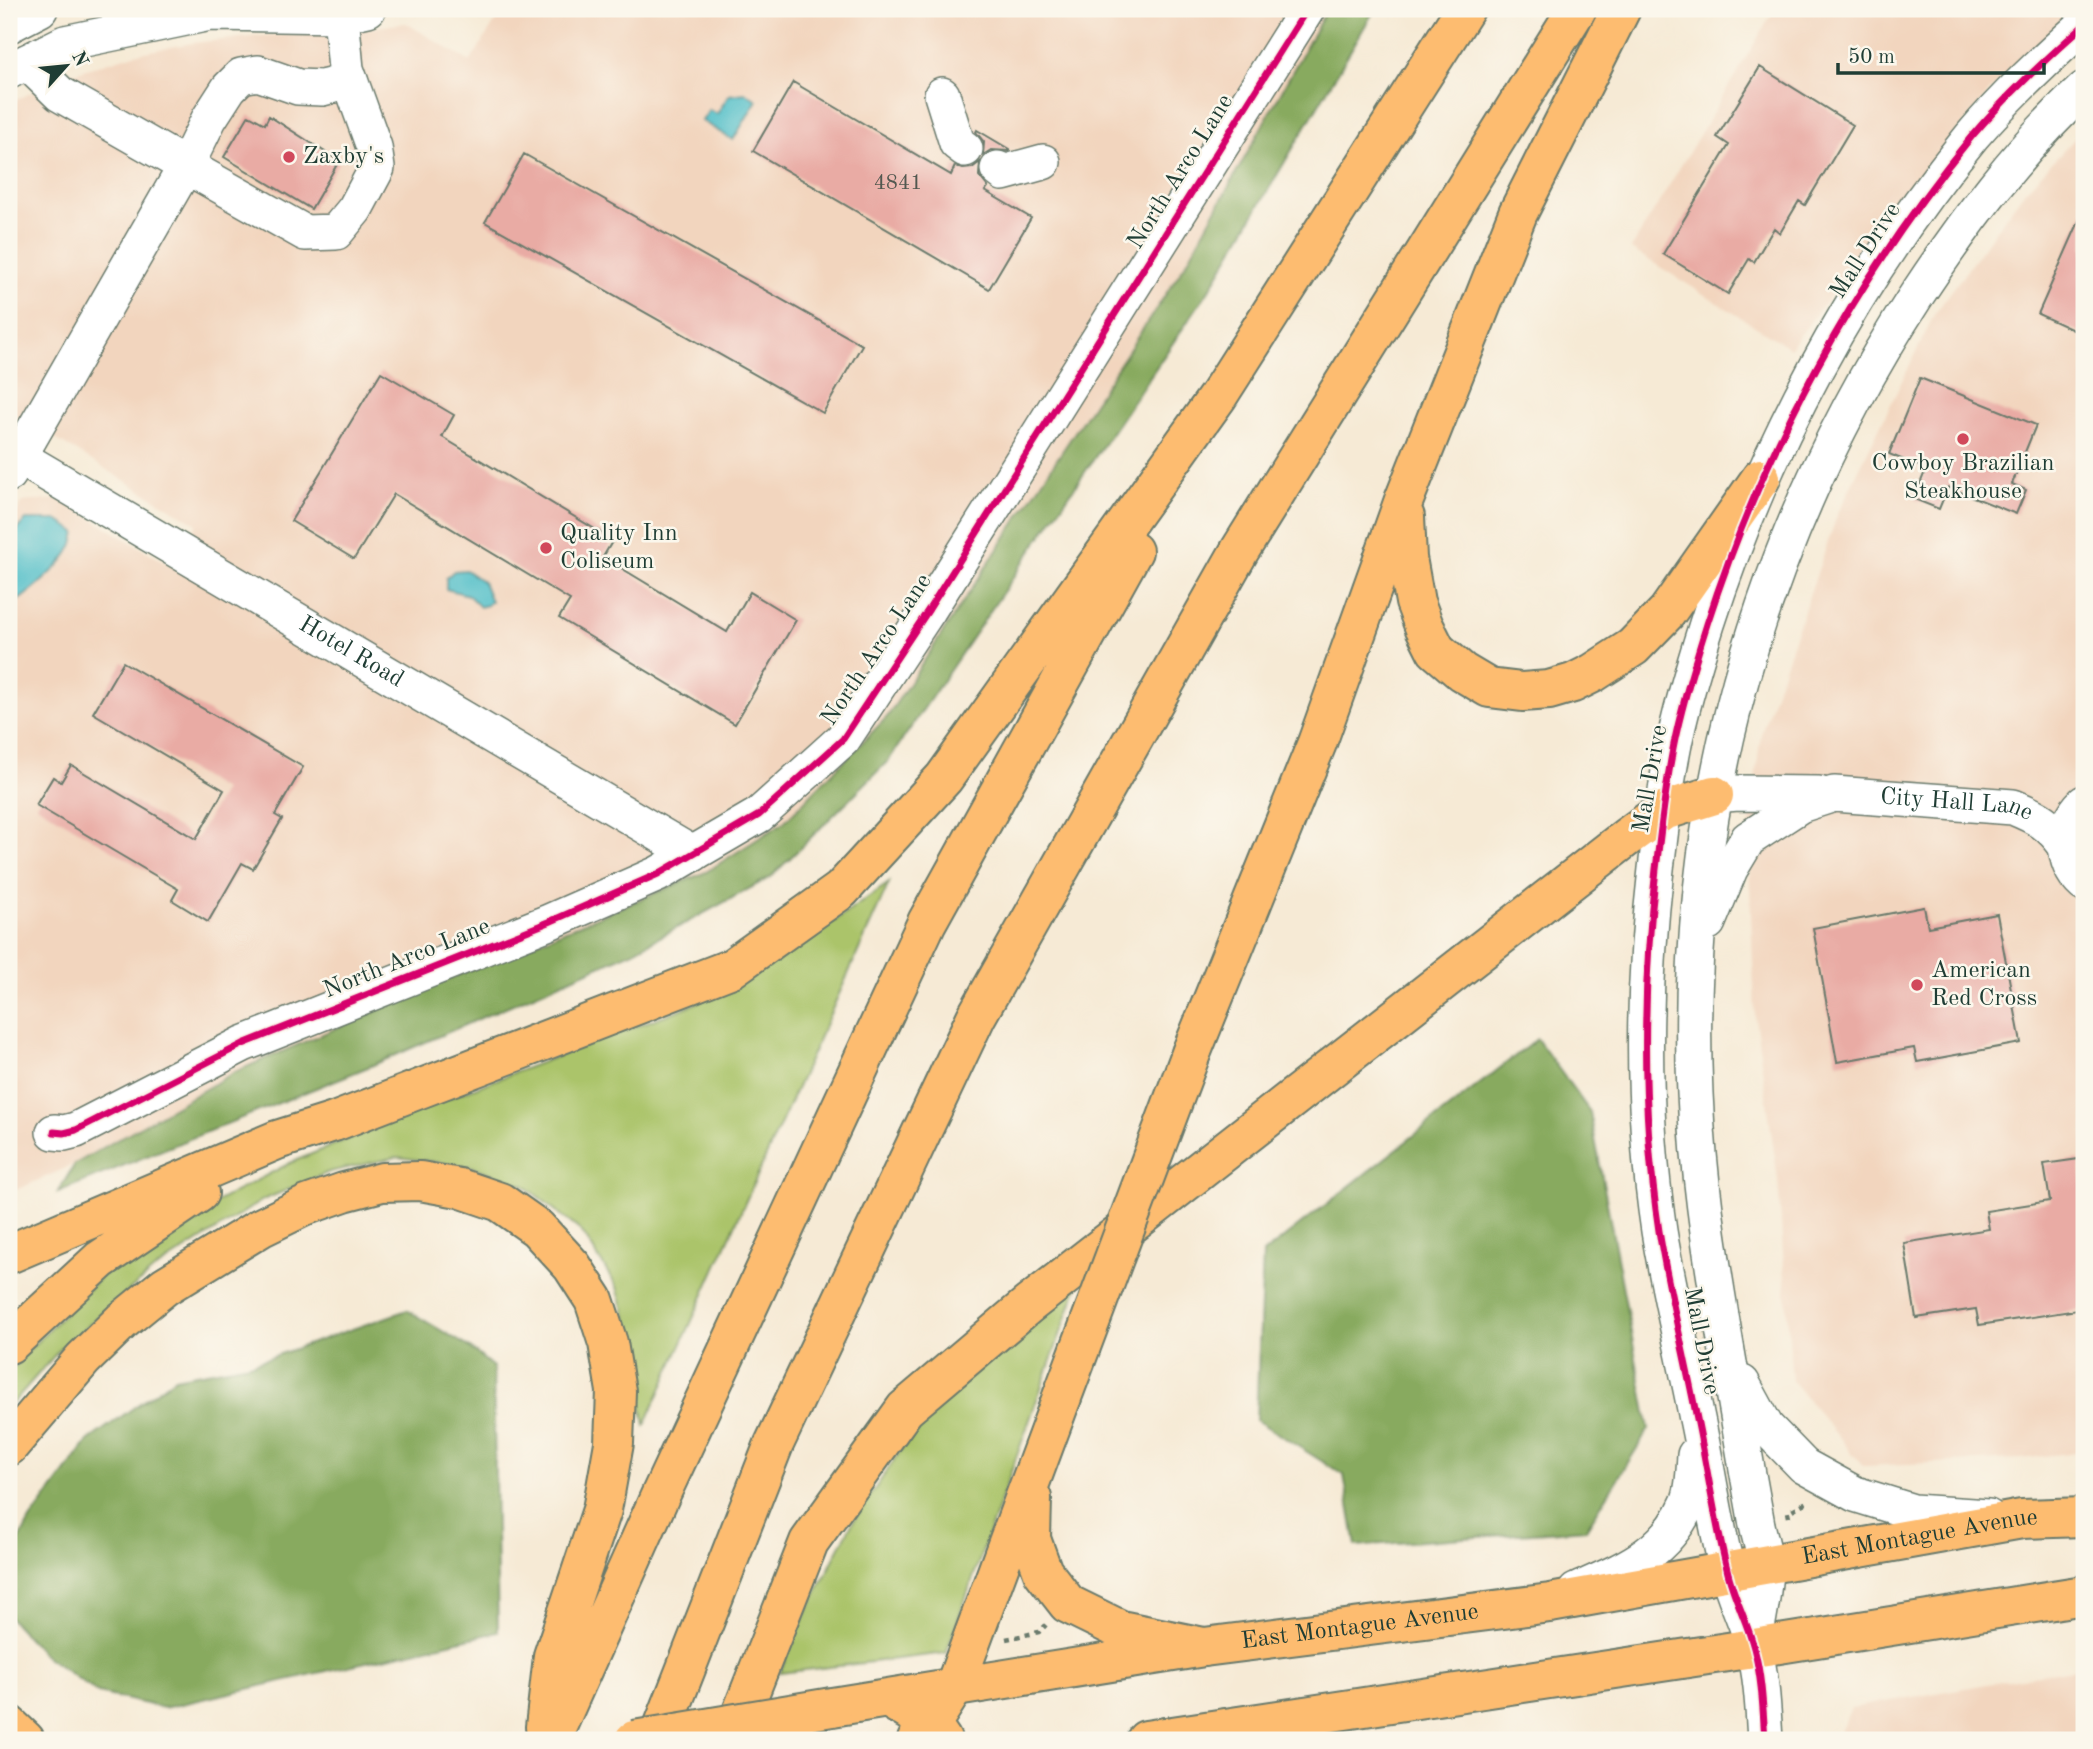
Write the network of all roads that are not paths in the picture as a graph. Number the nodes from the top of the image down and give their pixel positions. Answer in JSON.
{"nodes":[{"id":1,"x":40,"y":9,"type":"edge"},
{"id":2,"x":1307,"y":9,"type":"edge"},
{"id":3,"x":1465,"y":9,"type":"edge"},
{"id":4,"x":1577,"y":9,"type":"edge"},
{"id":5,"x":1621,"y":9,"type":"edge"},
{"id":6,"x":355,"y":12,"type":"edge"},
{"id":7,"x":9,"y":25,"type":"edge"},
{"id":8,"x":2084,"y":25,"type":"edge"},
{"id":9,"x":18,"y":66,"type":"edge"},
{"id":10,"x":350,"y":81,"type":"junction"},
{"id":11,"x":2084,"y":89,"type":"edge"},
{"id":12,"x":942,"y":95,"type":"dead end"},
{"id":13,"x":965,"y":149,"type":"dead end"},
{"id":14,"x":1043,"y":162,"type":"dead end"},
{"id":15,"x":186,"y":166,"type":"junction"},
{"id":16,"x":998,"y":169,"type":"dead end"},
{"id":17,"x":1218,"y":396,"type":"junction"},
{"id":18,"x":12,"y":460,"type":"edge"},
{"id":19,"x":1761,"y":478,"type":"junction"},
{"id":20,"x":1405,"y":500,"type":"junction"},
{"id":21,"x":1834,"y":794,"type":"junction"},
{"id":22,"x":1714,"y":795,"type":"junction"},
{"id":23,"x":2084,"y":803,"type":"edge"},
{"id":24,"x":1663,"y":811,"type":"junction"},
{"id":25,"x":693,"y":854,"type":"junction"},
{"id":26,"x":2073,"y":865,"type":"edge"},
{"id":27,"x":2084,"y":901,"type":"edge"},
{"id":28,"x":1696,"y":951,"type":"junction"},
{"id":29,"x":334,"y":1122,"type":"junction"},
{"id":30,"x":54,"y":1132,"type":"dead end"},
{"id":31,"x":9,"y":1254,"type":"edge"},
{"id":32,"x":9,"y":1344,"type":"edge"},
{"id":33,"x":1728,"y":1357,"type":"junction"},
{"id":34,"x":1698,"y":1424,"type":"junction"},
{"id":35,"x":9,"y":1446,"type":"edge"},
{"id":36,"x":1032,"y":1482,"type":"junction"},
{"id":37,"x":2084,"y":1517,"type":"edge"},
{"id":38,"x":2022,"y":1519,"type":"junction"},
{"id":39,"x":1765,"y":1565,"type":"junction"},
{"id":40,"x":1727,"y":1572,"type":"junction"},
{"id":41,"x":2084,"y":1595,"type":"edge"},
{"id":42,"x":1550,"y":1604,"type":"junction"},
{"id":43,"x":1204,"y":1647,"type":"junction"},
{"id":44,"x":1754,"y":1648,"type":"junction"},
{"id":45,"x":954,"y":1688,"type":"junction"},
{"id":46,"x":889,"y":1699,"type":"junction"},
{"id":47,"x":9,"y":1725,"type":"edge"},
{"id":48,"x":930,"y":1735,"type":"edge"},
{"id":49,"x":1157,"y":1739,"type":"edge"},
{"id":50,"x":25,"y":1740,"type":"edge"},
{"id":51,"x":543,"y":1740,"type":"edge"},
{"id":52,"x":551,"y":1740,"type":"edge"},
{"id":53,"x":634,"y":1740,"type":"edge"},
{"id":54,"x":658,"y":1740,"type":"edge"},
{"id":55,"x":731,"y":1740,"type":"edge"},
{"id":56,"x":1765,"y":1740,"type":"edge"}],
"edges":[{"from":1,"to":7,"type":"street"},
{"from":2,"to":25,"type":"street","name":"North Arco Lane"},
{"from":3,"to":17,"type":"main road"},
{"from":4,"to":54,"type":"main road"},
{"from":5,"to":20,"type":"main road"},
{"from":6,"to":9,"type":"street"},
{"from":6,"to":10,"type":"street"},
{"from":8,"to":19,"type":"street","name":"Mall Drive"},
{"from":9,"to":15,"type":"street"},
{"from":10,"to":15,"type":"street"},
{"from":10,"to":15,"type":"street"},
{"from":11,"to":22,"type":"street","name":"Mall Drive"},
{"from":12,"to":13,"type":"street"},
{"from":14,"to":16,"type":"street"},
{"from":15,"to":18,"type":"street"},
{"from":17,"to":29,"type":"main road"},
{"from":17,"to":52,"type":"main road"},
{"from":18,"to":25,"type":"street","name":"Hotel Road"},
{"from":19,"to":20,"type":"main road"},
{"from":19,"to":24,"type":"street","name":"Mall Drive"},
{"from":20,"to":36,"type":"main road","bridge":true},
{"from":21,"to":22,"type":"street","name":"City Hall Lane"},
{"from":21,"to":26,"type":"street","name":"City Hall Lane"},
{"from":21,"to":28,"type":"street","name":"City Hall Lane"},
{"from":22,"to":24,"type":"main road"},
{"from":22,"to":28,"type":"street","name":"Mall Drive"},
{"from":23,"to":26,"type":"street"},
{"from":24,"to":34,"type":"street","name":"Mall Drive"},
{"from":24,"to":55,"type":"main road"},
{"from":25,"to":30,"type":"street","name":"North Arco Lane"},
{"from":26,"to":27,"type":"street"},
{"from":28,"to":33,"type":"street","name":"Mall Drive"},
{"from":29,"to":31,"type":"main road"},
{"from":29,"to":32,"type":"main road"},
{"from":33,"to":38,"type":"street"},
{"from":33,"to":39,"type":"street","name":"Mall Drive"},
{"from":34,"to":40,"type":"street","name":"Mall Drive"},
{"from":34,"to":42,"type":"street"},
{"from":35,"to":51,"type":"main road"},
{"from":36,"to":43,"type":"main road"},
{"from":36,"to":45,"type":"main road"},
{"from":37,"to":38,"type":"main road","name":"East Montague Avenue"},
{"from":38,"to":39,"type":"main road","name":"East Montague Avenue"},
{"from":39,"to":40,"type":"main road","name":"East Montague Avenue"},
{"from":39,"to":44,"type":"street","name":"Mall Drive"},
{"from":40,"to":42,"type":"main road","name":"East Montague Avenue"},
{"from":40,"to":44,"type":"street","name":"Mall Drive"},
{"from":41,"to":44,"type":"main road"},
{"from":42,"to":43,"type":"main road","name":"East Montague Avenue"},
{"from":43,"to":45,"type":"main road","name":"East Montague Avenue"},
{"from":44,"to":49,"type":"main road"},
{"from":44,"to":56,"type":"street"},
{"from":45,"to":46,"type":"main road","name":"East Montague Avenue"},
{"from":45,"to":48,"type":"main road"},
{"from":46,"to":48,"type":"main road"},
{"from":46,"to":53,"type":"main road","name":"East Montague Avenue","bridge":true},
{"from":47,"to":50,"type":"main road"}]}
